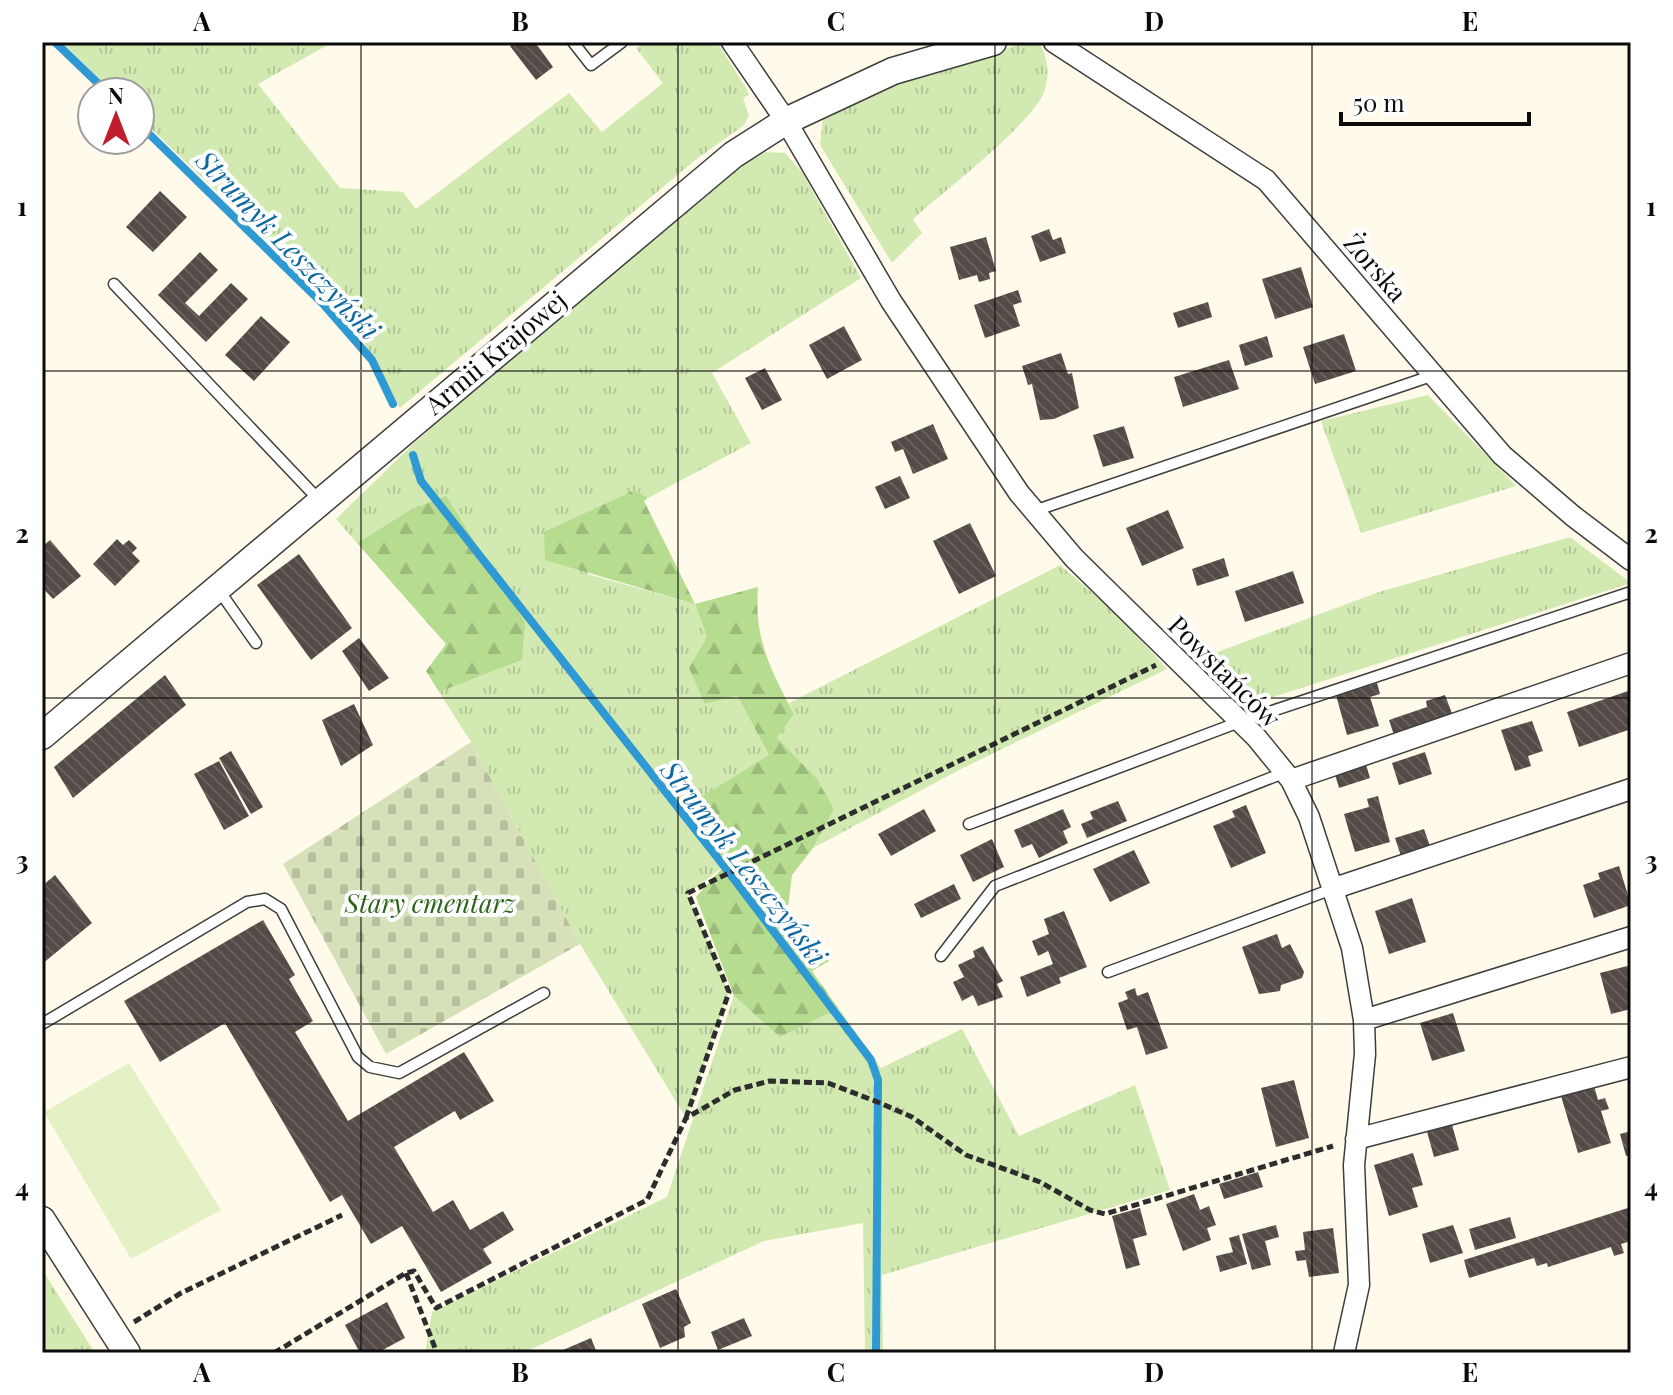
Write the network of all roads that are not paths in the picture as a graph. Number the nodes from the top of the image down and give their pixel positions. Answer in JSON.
{"nodes":[{"id":1,"x":573,"y":42,"type":"edge"},
{"id":2,"x":622,"y":42,"type":"edge"},
{"id":3,"x":732,"y":42,"type":"edge"},
{"id":4,"x":993,"y":42,"type":"edge"},
{"id":5,"x":1054,"y":42,"type":"edge"},
{"id":6,"x":947,"y":48,"type":"edge"},
{"id":7,"x":786,"y":121,"type":"junction"},
{"id":8,"x":114,"y":284,"type":"dead end"},
{"id":9,"x":1436,"y":375,"type":"junction"},
{"id":10,"x":319,"y":501,"type":"junction"},
{"id":11,"x":1034,"y":511,"type":"junction"},
{"id":12,"x":1631,"y":560,"type":"edge"},
{"id":13,"x":217,"y":587,"type":"junction"},
{"id":14,"x":1631,"y":592,"type":"edge"},
{"id":15,"x":256,"y":643,"type":"dead end"},
{"id":16,"x":1631,"y":663,"type":"edge"},
{"id":17,"x":1242,"y":721,"type":"junction"},
{"id":18,"x":42,"y":736,"type":"edge"},
{"id":19,"x":1289,"y":776,"type":"junction"},
{"id":20,"x":1631,"y":789,"type":"edge"},
{"id":21,"x":969,"y":824,"type":"dead end"},
{"id":22,"x":1335,"y":888,"type":"junction"},
{"id":23,"x":1631,"y":937,"type":"edge"},
{"id":24,"x":941,"y":956,"type":"dead end"},
{"id":25,"x":1108,"y":972,"type":"dead end"},
{"id":26,"x":544,"y":993,"type":"dead end"},
{"id":27,"x":1364,"y":1020,"type":"junction"},
{"id":28,"x":42,"y":1024,"type":"edge"},
{"id":29,"x":1631,"y":1067,"type":"edge"},
{"id":30,"x":1356,"y":1139,"type":"junction"},
{"id":31,"x":42,"y":1220,"type":"edge"},
{"id":32,"x":122,"y":1343,"type":"edge"},
{"id":33,"x":1344,"y":1353,"type":"edge"}],
"edges":[{"from":1,"to":2,"type":"lane"},
{"from":3,"to":7,"type":"street","name":"Powstańców"},
{"from":4,"to":6,"type":"street","name":"Armii Krajowej"},
{"from":5,"to":9,"type":"street","name":"Żorska"},
{"from":6,"to":7,"type":"street","name":"Armii Krajowej"},
{"from":7,"to":10,"type":"street","name":"Armii Krajowej"},
{"from":7,"to":11,"type":"street","name":"Powstańców"},
{"from":8,"to":10,"type":"lane"},
{"from":9,"to":11,"type":"lane"},
{"from":9,"to":12,"type":"street","name":"Żorska"},
{"from":10,"to":13,"type":"street","name":"Armii Krajowej"},
{"from":11,"to":17,"type":"street","name":"Powstańców"},
{"from":13,"to":15,"type":"lane"},
{"from":13,"to":18,"type":"street","name":"Armii Krajowej"},
{"from":14,"to":17,"type":"lane"},
{"from":16,"to":19,"type":"street"},
{"from":17,"to":19,"type":"street","name":"Powstańców"},
{"from":17,"to":21,"type":"lane"},
{"from":19,"to":22,"type":"street","name":"Powstańców"},
{"from":19,"to":24,"type":"lane"},
{"from":20,"to":22,"type":"street"},
{"from":22,"to":25,"type":"lane"},
{"from":22,"to":27,"type":"street","name":"Powstańców"},
{"from":23,"to":27,"type":"street"},
{"from":26,"to":28,"type":"lane"},
{"from":27,"to":30,"type":"street","name":"Powstańców"},
{"from":29,"to":30,"type":"street"},
{"from":30,"to":33,"type":"street","name":"Powstańców"},
{"from":31,"to":32,"type":"street"}]}
